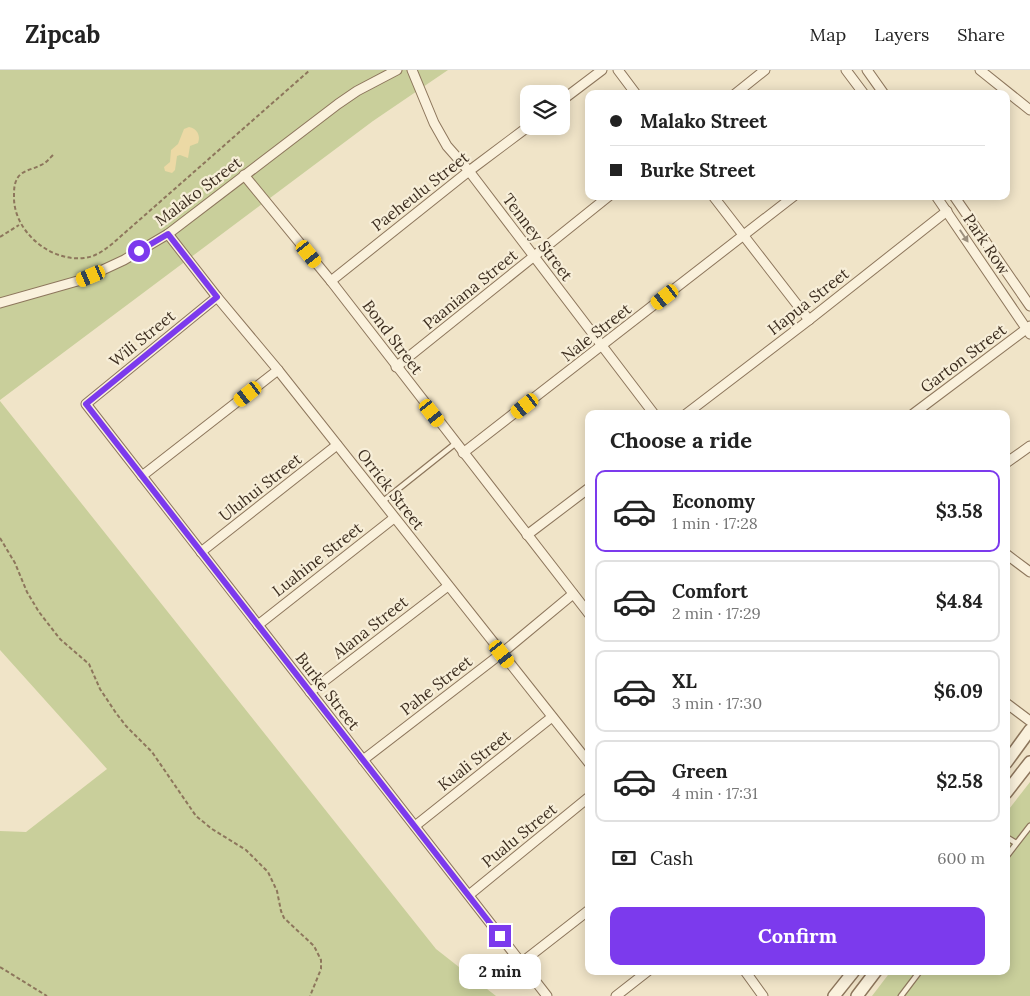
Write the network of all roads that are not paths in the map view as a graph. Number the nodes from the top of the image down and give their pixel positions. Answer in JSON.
{"nodes":[{"id":1,"x":397,"y":70,"type":"edge"},
{"id":2,"x":412,"y":70,"type":"edge"},
{"id":3,"x":602,"y":70,"type":"edge"},
{"id":4,"x":618,"y":70,"type":"edge"},
{"id":5,"x":765,"y":70,"type":"edge"},
{"id":6,"x":846,"y":70,"type":"edge"},
{"id":7,"x":867,"y":70,"type":"edge"},
{"id":8,"x":980,"y":70,"type":"edge"},
{"id":9,"x":633,"y":90,"type":"edge"},
{"id":10,"x":740,"y":90,"type":"edge"},
{"id":11,"x":861,"y":90,"type":"edge"},
{"id":12,"x":881,"y":90,"type":"edge"},
{"id":13,"x":1005,"y":90,"type":"edge"},
{"id":14,"x":570,"y":94,"type":"edge"},
{"id":15,"x":1010,"y":94,"type":"edge"},
{"id":16,"x":1030,"y":110,"type":"edge"},
{"id":17,"x":520,"y":133,"type":"edge"},
{"id":18,"x":469,"y":171,"type":"junction"},
{"id":19,"x":244,"y":175,"type":"junction"},
{"id":20,"x":604,"y":200,"type":"edge"},
{"id":21,"x":716,"y":200,"type":"edge"},
{"id":22,"x":789,"y":200,"type":"edge"},
{"id":23,"x":939,"y":200,"type":"edge"},
{"id":24,"x":957,"y":200,"type":"edge"},
{"id":25,"x":947,"y":211,"type":"junction"},
{"id":26,"x":168,"y":234,"type":"junction"},
{"id":27,"x":743,"y":236,"type":"junction"},
{"id":28,"x":534,"y":257,"type":"junction"},
{"id":29,"x":331,"y":281,"type":"junction"},
{"id":30,"x":217,"y":297,"type":"junction"},
{"id":31,"x":0,"y":303,"type":"edge"},
{"id":32,"x":1030,"y":306,"type":"edge"},
{"id":33,"x":809,"y":320,"type":"junction"},
{"id":34,"x":1029,"y":329,"type":"edge"},
{"id":35,"x":602,"y":346,"type":"junction"},
{"id":36,"x":396,"y":367,"type":"junction"},
{"id":37,"x":278,"y":370,"type":"junction"},
{"id":38,"x":86,"y":404,"type":"joint"},
{"id":39,"x":651,"y":410,"type":"edge"},
{"id":40,"x":691,"y":410,"type":"edge"},
{"id":41,"x":918,"y":410,"type":"edge"},
{"id":42,"x":456,"y":443,"type":"junction"},
{"id":43,"x":337,"y":445,"type":"junction"},
{"id":44,"x":1030,"y":446,"type":"edge"},
{"id":45,"x":464,"y":454,"type":"junction"},
{"id":46,"x":1010,"y":460,"type":"edge"},
{"id":47,"x":142,"y":476,"type":"junction"},
{"id":48,"x":585,"y":491,"type":"edge"},
{"id":49,"x":382,"y":502,"type":"junction"},
{"id":50,"x":394,"y":518,"type":"junction"},
{"id":51,"x":527,"y":535,"type":"junction"},
{"id":52,"x":201,"y":552,"type":"junction"},
{"id":53,"x":1010,"y":557,"type":"edge"},
{"id":54,"x":1030,"y":572,"type":"edge"},
{"id":55,"x":448,"y":586,"type":"junction"},
{"id":56,"x":573,"y":594,"type":"junction"},
{"id":57,"x":585,"y":609,"type":"edge"},
{"id":58,"x":258,"y":625,"type":"junction"},
{"id":59,"x":502,"y":654,"type":"junction"},
{"id":60,"x":310,"y":692,"type":"junction"},
{"id":61,"x":1010,"y":706,"type":"edge"},
{"id":62,"x":552,"y":717,"type":"junction"},
{"id":63,"x":1030,"y":721,"type":"edge"},
{"id":64,"x":1030,"y":730,"type":"edge"},
{"id":65,"x":585,"y":758,"type":"edge"},
{"id":66,"x":1010,"y":758,"type":"edge"},
{"id":67,"x":363,"y":760,"type":"junction"},
{"id":68,"x":1030,"y":762,"type":"edge"},
{"id":69,"x":1010,"y":788,"type":"edge"},
{"id":70,"x":585,"y":800,"type":"edge"},
{"id":71,"x":415,"y":826,"type":"junction"},
{"id":72,"x":1030,"y":826,"type":"edge"},
{"id":73,"x":1010,"y":839,"type":"edge"},
{"id":74,"x":1016,"y":843,"type":"junction"},
{"id":75,"x":1010,"y":851,"type":"edge"},
{"id":76,"x":469,"y":896,"type":"junction"},
{"id":77,"x":585,"y":913,"type":"edge"},
{"id":78,"x":521,"y":963,"type":"junction"},
{"id":79,"x":643,"y":975,"type":"edge"},
{"id":80,"x":748,"y":975,"type":"edge"},
{"id":81,"x":851,"y":975,"type":"edge"},
{"id":82,"x":873,"y":975,"type":"edge"},
{"id":83,"x":917,"y":975,"type":"edge"},
{"id":84,"x":547,"y":996,"type":"edge"},
{"id":85,"x":616,"y":996,"type":"edge"},
{"id":86,"x":763,"y":996,"type":"edge"},
{"id":87,"x":834,"y":996,"type":"edge"},
{"id":88,"x":857,"y":996,"type":"edge"},
{"id":89,"x":901,"y":996,"type":"edge"}],
"edges":[{"from":1,"to":19,"type":"street","name":"Malako Street"},
{"from":2,"to":18,"type":"street","name":"Tenney Street"},
{"from":3,"to":14,"type":"street"},
{"from":4,"to":9,"type":"street"},
{"from":5,"to":10,"type":"street"},
{"from":6,"to":11,"type":"street"},
{"from":7,"to":12,"type":"street"},
{"from":8,"to":13,"type":"street"},
{"from":15,"to":16,"type":"street"},
{"from":17,"to":18,"type":"street","name":"Paeheulu Street"},
{"from":18,"to":28,"type":"street","name":"Tenney Street"},
{"from":18,"to":29,"type":"street","name":"Paeheulu Street"},
{"from":19,"to":26,"type":"street","name":"Malako Street"},
{"from":19,"to":29,"type":"street","name":"Bond Street"},
{"from":20,"to":28,"type":"street","name":"Paaniana Street"},
{"from":21,"to":27,"type":"street"},
{"from":22,"to":27,"type":"street","name":"Nale Street"},
{"from":23,"to":25,"type":"street","name":"Park Row"},
{"from":24,"to":32,"type":"street","name":"Park Row"},
{"from":25,"to":33,"type":"street","name":"Hapua Street"},
{"from":25,"to":34,"type":"street","name":"Park Row","one_way":true},
{"from":26,"to":30,"type":"street","name":"Orrick Street"},
{"from":26,"to":31,"type":"street","name":"Malako Street"},
{"from":27,"to":33,"type":"street"},
{"from":27,"to":35,"type":"street","name":"Nale Street"},
{"from":28,"to":35,"type":"street","name":"Tenney Street"},
{"from":28,"to":36,"type":"street","name":"Paaniana Street"},
{"from":29,"to":36,"type":"street","name":"Bond Street"},
{"from":30,"to":37,"type":"street","name":"Orrick Street"},
{"from":30,"to":38,"type":"street","name":"Wili Street"},
{"from":33,"to":40,"type":"street","name":"Hapua Street"},
{"from":34,"to":41,"type":"street","name":"Garton Street"},
{"from":35,"to":39,"type":"street","name":"Tenney Street"},
{"from":35,"to":45,"type":"street","name":"Nale Street"},
{"from":36,"to":42,"type":"street","name":"Bond Street"},
{"from":37,"to":43,"type":"street","name":"Orrick Street"},
{"from":37,"to":47,"type":"street"},
{"from":38,"to":47,"type":"street","name":"Burke Street"},
{"from":42,"to":45,"type":"street","name":"Bond Street"},
{"from":42,"to":49,"type":"lane"},
{"from":43,"to":49,"type":"street","name":"Orrick Street"},
{"from":43,"to":52,"type":"street","name":"Uluhui Street"},
{"from":44,"to":46,"type":"street"},
{"from":45,"to":51,"type":"street","name":"Bond Street"},
{"from":47,"to":52,"type":"street","name":"Burke Street"},
{"from":48,"to":51,"type":"street"},
{"from":49,"to":50,"type":"street","name":"Orrick Street"},
{"from":50,"to":55,"type":"street","name":"Orrick Street"},
{"from":50,"to":58,"type":"street","name":"Luahine Street"},
{"from":51,"to":56,"type":"street","name":"Bond Street"},
{"from":52,"to":58,"type":"street","name":"Burke Street"},
{"from":53,"to":54,"type":"street"},
{"from":55,"to":59,"type":"street","name":"Orrick Street"},
{"from":55,"to":60,"type":"street","name":"Alana Street"},
{"from":56,"to":57,"type":"street","name":"Bond Street"},
{"from":56,"to":59,"type":"street","name":"Pahe Street"},
{"from":58,"to":60,"type":"street","name":"Burke Street"},
{"from":59,"to":62,"type":"street","name":"Orrick Street"},
{"from":59,"to":67,"type":"street","name":"Pahe Street"},
{"from":60,"to":67,"type":"street","name":"Burke Street"},
{"from":61,"to":63,"type":"street"},
{"from":62,"to":65,"type":"street","name":"Orrick Street"},
{"from":62,"to":71,"type":"street","name":"Kuali Street"},
{"from":64,"to":66,"type":"street"},
{"from":67,"to":71,"type":"street","name":"Burke Street"},
{"from":68,"to":69,"type":"street"},
{"from":70,"to":76,"type":"street","name":"Pualu Street"},
{"from":71,"to":76,"type":"street","name":"Burke Street"},
{"from":72,"to":74,"type":"lane"},
{"from":73,"to":74,"type":"lane"},
{"from":74,"to":75,"type":"lane"},
{"from":76,"to":78,"type":"street","name":"Burke Street"},
{"from":77,"to":78,"type":"street"},
{"from":78,"to":84,"type":"street","name":"Burke Street"},
{"from":79,"to":85,"type":"street"},
{"from":80,"to":86,"type":"street"},
{"from":81,"to":87,"type":"street"},
{"from":82,"to":88,"type":"street"},
{"from":83,"to":89,"type":"lane"}]}
